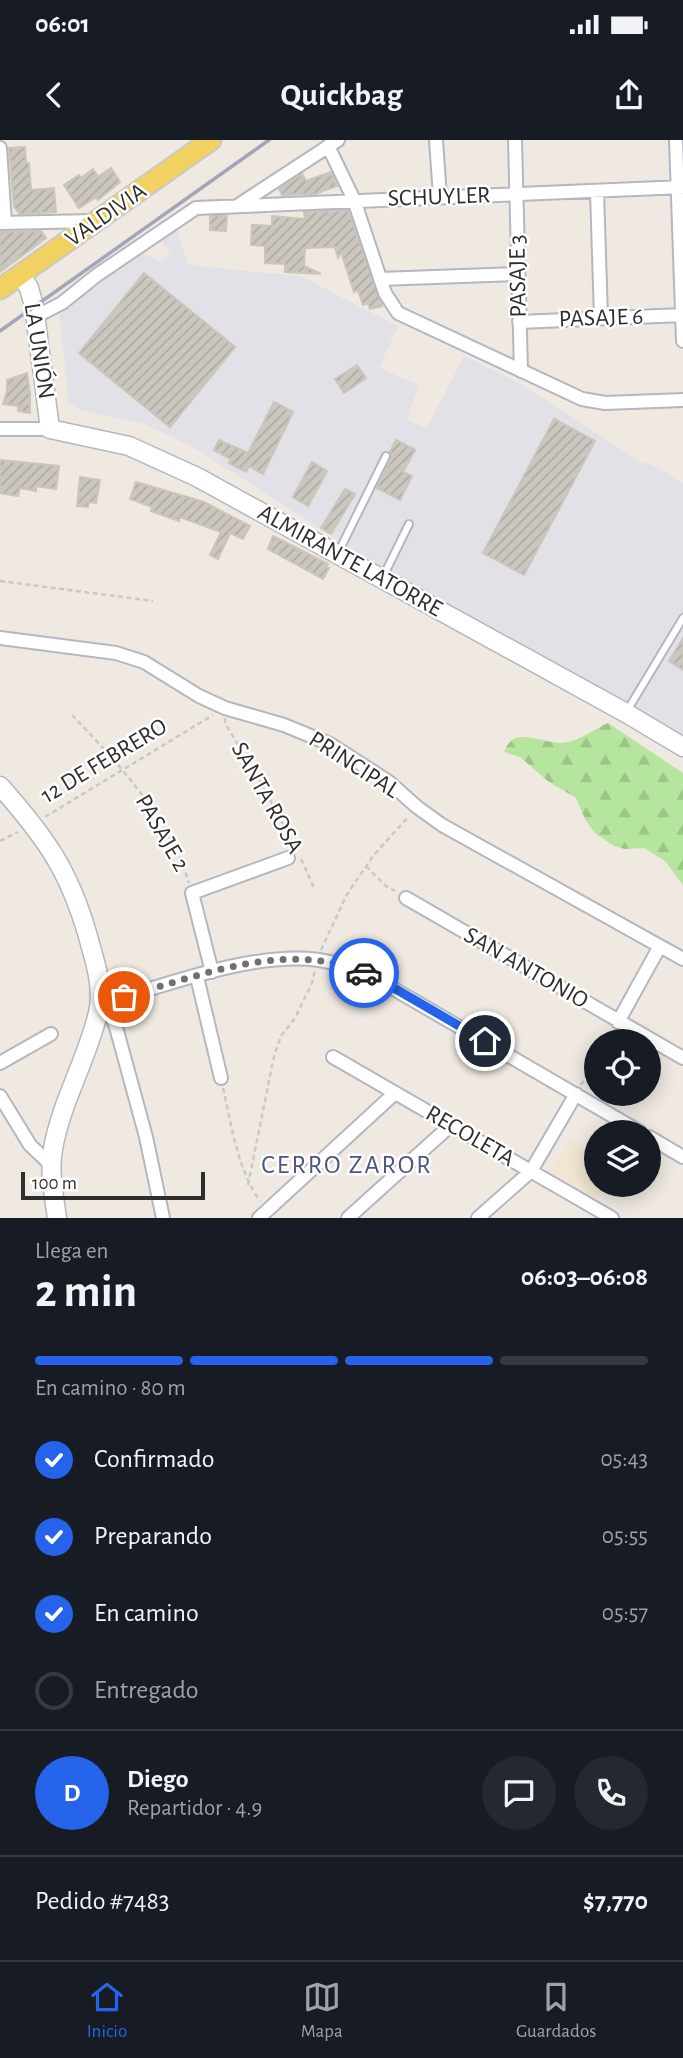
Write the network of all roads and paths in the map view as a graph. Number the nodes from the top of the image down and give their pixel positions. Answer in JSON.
{"nodes":[{"id":1,"x":211,"y":140,"type":"edge"},
{"id":2,"x":436,"y":140,"type":"edge"},
{"id":3,"x":515,"y":140,"type":"edge"},
{"id":4,"x":676,"y":140,"type":"edge"},
{"id":5,"x":333,"y":143,"type":"edge"},
{"id":6,"x":0,"y":148,"type":"edge"},
{"id":7,"x":680,"y":188,"type":"edge"},
{"id":8,"x":597,"y":191,"type":"junction"},
{"id":9,"x":516,"y":194,"type":"junction"},
{"id":10,"x":440,"y":197,"type":"junction"},
{"id":11,"x":354,"y":200,"type":"junction"},
{"id":12,"x":237,"y":206,"type":"junction"},
{"id":13,"x":97,"y":221,"type":"junction"},
{"id":14,"x":2,"y":223,"type":"edge"},
{"id":15,"x":518,"y":274,"type":"junction"},
{"id":16,"x":20,"y":275,"type":"junction"},
{"id":17,"x":380,"y":279,"type":"junction"},
{"id":18,"x":0,"y":289,"type":"edge"},
{"id":19,"x":682,"y":315,"type":"edge"},
{"id":20,"x":35,"y":317,"type":"junction"},
{"id":21,"x":601,"y":318,"type":"junction"},
{"id":22,"x":519,"y":322,"type":"junction"},
{"id":23,"x":683,"y":341,"type":"edge"},
{"id":24,"x":521,"y":371,"type":"junction"},
{"id":25,"x":683,"y":400,"type":"edge"},
{"id":26,"x":0,"y":429,"type":"edge"},
{"id":27,"x":50,"y":429,"type":"junction"},
{"id":28,"x":386,"y":456,"type":"dead end"},
{"id":29,"x":409,"y":524,"type":"dead end"},
{"id":30,"x":337,"y":555,"type":"junction"},
{"id":31,"x":382,"y":579,"type":"junction"},
{"id":32,"x":0,"y":581,"type":"edge"},
{"id":33,"x":153,"y":601,"type":"dead end"},
{"id":34,"x":683,"y":618,"type":"edge"},
{"id":35,"x":0,"y":638,"type":"edge"},
{"id":36,"x":225,"y":708,"type":"junction"},
{"id":37,"x":626,"y":713,"type":"junction"},
{"id":38,"x":72,"y":715,"type":"dead end"},
{"id":39,"x":683,"y":747,"type":"edge"},
{"id":40,"x":125,"y":770,"type":"junction"},
{"id":41,"x":0,"y":786,"type":"edge"},
{"id":42,"x":417,"y":807,"type":"junction"},
{"id":43,"x":33,"y":824,"type":"junction"},
{"id":44,"x":0,"y":841,"type":"edge"},
{"id":45,"x":288,"y":858,"type":"dead end"},
{"id":46,"x":366,"y":866,"type":"junction"},
{"id":47,"x":314,"y":888,"type":"dead end"},
{"id":48,"x":192,"y":893,"type":"junction"},
{"id":49,"x":406,"y":898,"type":"joint"},
{"id":50,"x":660,"y":946,"type":"junction"},
{"id":51,"x":683,"y":959,"type":"edge"},
{"id":52,"x":317,"y":960,"type":"junction"},
{"id":53,"x":212,"y":972,"type":"junction"},
{"id":54,"x":197,"y":977,"type":"junction"},
{"id":55,"x":100,"y":1004,"type":"junction"},
{"id":56,"x":618,"y":1022,"type":"junction"},
{"id":57,"x":51,"y":1034,"type":"dead end"},
{"id":58,"x":333,"y":1057,"type":"dead end"},
{"id":59,"x":683,"y":1058,"type":"edge"},
{"id":60,"x":0,"y":1063,"type":"edge"},
{"id":61,"x":221,"y":1078,"type":"joint"},
{"id":62,"x":584,"y":1080,"type":"edge"},
{"id":63,"x":396,"y":1093,"type":"junction"},
{"id":64,"x":576,"y":1094,"type":"junction"},
{"id":65,"x":0,"y":1096,"type":"edge"},
{"id":66,"x":620,"y":1120,"type":"edge"},
{"id":67,"x":451,"y":1125,"type":"junction"},
{"id":68,"x":661,"y":1144,"type":"edge"},
{"id":69,"x":683,"y":1157,"type":"edge"},
{"id":70,"x":52,"y":1166,"type":"junction"},
{"id":71,"x":531,"y":1171,"type":"junction"},
{"id":72,"x":248,"y":1185,"type":"junction"},
{"id":73,"x":263,"y":1214,"type":"edge"},
{"id":74,"x":607,"y":1217,"type":"edge"},
{"id":75,"x":57,"y":1218,"type":"edge"},
{"id":76,"x":163,"y":1218,"type":"edge"},
{"id":77,"x":348,"y":1218,"type":"edge"},
{"id":78,"x":478,"y":1218,"type":"edge"}],
"edges":[{"from":1,"to":13,"type":"main road","name":"VALDIVIA"},
{"from":2,"to":10,"type":"street"},
{"from":3,"to":9,"type":"street","name":"PASAJE 3"},
{"from":4,"to":7,"type":"street"},
{"from":5,"to":11,"type":"street"},
{"from":5,"to":12,"type":"street"},
{"from":6,"to":14,"type":"street"},
{"from":7,"to":8,"type":"street","name":"SCHUYLER"},
{"from":7,"to":19,"type":"street"},
{"from":8,"to":9,"type":"street","name":"SCHUYLER"},
{"from":8,"to":21,"type":"street"},
{"from":9,"to":10,"type":"street","name":"SCHUYLER"},
{"from":9,"to":15,"type":"street","name":"PASAJE 3"},
{"from":10,"to":11,"type":"street","name":"SCHUYLER"},
{"from":11,"to":12,"type":"street","name":"SCHUYLER"},
{"from":11,"to":17,"type":"street"},
{"from":12,"to":20,"type":"street","name":"SCHUYLER"},
{"from":13,"to":14,"type":"street"},
{"from":13,"to":16,"type":"main road","name":"VALDIVIA"},
{"from":15,"to":17,"type":"street"},
{"from":15,"to":22,"type":"street","name":"PASAJE 3"},
{"from":16,"to":18,"type":"main road","name":"VALDIVIA"},
{"from":16,"to":20,"type":"main road","name":"LA UNIÓN"},
{"from":17,"to":24,"type":"street"},
{"from":19,"to":21,"type":"street","name":"PASAJE 6"},
{"from":19,"to":23,"type":"street"},
{"from":20,"to":27,"type":"main road","name":"LA UNIÓN"},
{"from":21,"to":22,"type":"street","name":"PASAJE 6"},
{"from":22,"to":24,"type":"street","name":"PASAJE 3"},
{"from":24,"to":25,"type":"street"},
{"from":26,"to":27,"type":"street","name":"ALMIRANTE LATORRE"},
{"from":27,"to":30,"type":"main road","name":"ALMIRANTE LATORRE"},
{"from":28,"to":30,"type":"lane"},
{"from":29,"to":31,"type":"lane"},
{"from":30,"to":31,"type":"main road","name":"ALMIRANTE LATORRE"},
{"from":31,"to":37,"type":"main road","name":"ALMIRANTE LATORRE"},
{"from":32,"to":33,"type":"path"},
{"from":34,"to":37,"type":"lane"},
{"from":35,"to":36,"type":"street","name":"PRINCIPAL"},
{"from":36,"to":40,"type":"path","name":"12 DE FEBRERO"},
{"from":36,"to":42,"type":"street","name":"PRINCIPAL"},
{"from":36,"to":47,"type":"path","name":"SANTA ROSA"},
{"from":37,"to":39,"type":"main road","name":"ALMIRANTE LATORRE"},
{"from":38,"to":40,"type":"path","name":"PASAJE 2"},
{"from":40,"to":43,"type":"path","name":"12 DE FEBRERO"},
{"from":40,"to":48,"type":"path","name":"PASAJE 2"},
{"from":41,"to":43,"type":"main road"},
{"from":42,"to":46,"type":"path"},
{"from":42,"to":50,"type":"street","name":"PRINCIPAL"},
{"from":43,"to":44,"type":"path","name":"12 DE FEBRERO"},
{"from":43,"to":55,"type":"main road"},
{"from":45,"to":48,"type":"street"},
{"from":46,"to":49,"type":"path"},
{"from":46,"to":52,"type":"path"},
{"from":48,"to":53,"type":"street","name":"PASAJE 2"},
{"from":49,"to":56,"type":"street","name":"SAN ANTONIO"},
{"from":50,"to":51,"type":"street","name":"PRINCIPAL"},
{"from":50,"to":56,"type":"street"},
{"from":52,"to":53,"type":"street"},
{"from":52,"to":64,"type":"street"},
{"from":52,"to":72,"type":"path"},
{"from":53,"to":54,"type":"street"},
{"from":54,"to":55,"type":"street"},
{"from":54,"to":61,"type":"street"},
{"from":55,"to":70,"type":"main road"},
{"from":55,"to":76,"type":"street"},
{"from":56,"to":59,"type":"street","name":"SAN ANTONIO"},
{"from":57,"to":60,"type":"street"},
{"from":58,"to":63,"type":"street","name":"RECOLETA"},
{"from":61,"to":72,"type":"path"},
{"from":62,"to":64,"type":"path"},
{"from":63,"to":67,"type":"street","name":"RECOLETA"},
{"from":63,"to":73,"type":"street"},
{"from":64,"to":66,"type":"street"},
{"from":64,"to":71,"type":"street"},
{"from":65,"to":70,"type":"street"},
{"from":67,"to":71,"type":"street","name":"RECOLETA"},
{"from":67,"to":77,"type":"street"},
{"from":68,"to":69,"type":"street"},
{"from":70,"to":75,"type":"main road"},
{"from":71,"to":74,"type":"street","name":"RECOLETA"},
{"from":71,"to":78,"type":"street"},
{"from":72,"to":73,"type":"path"}]}
